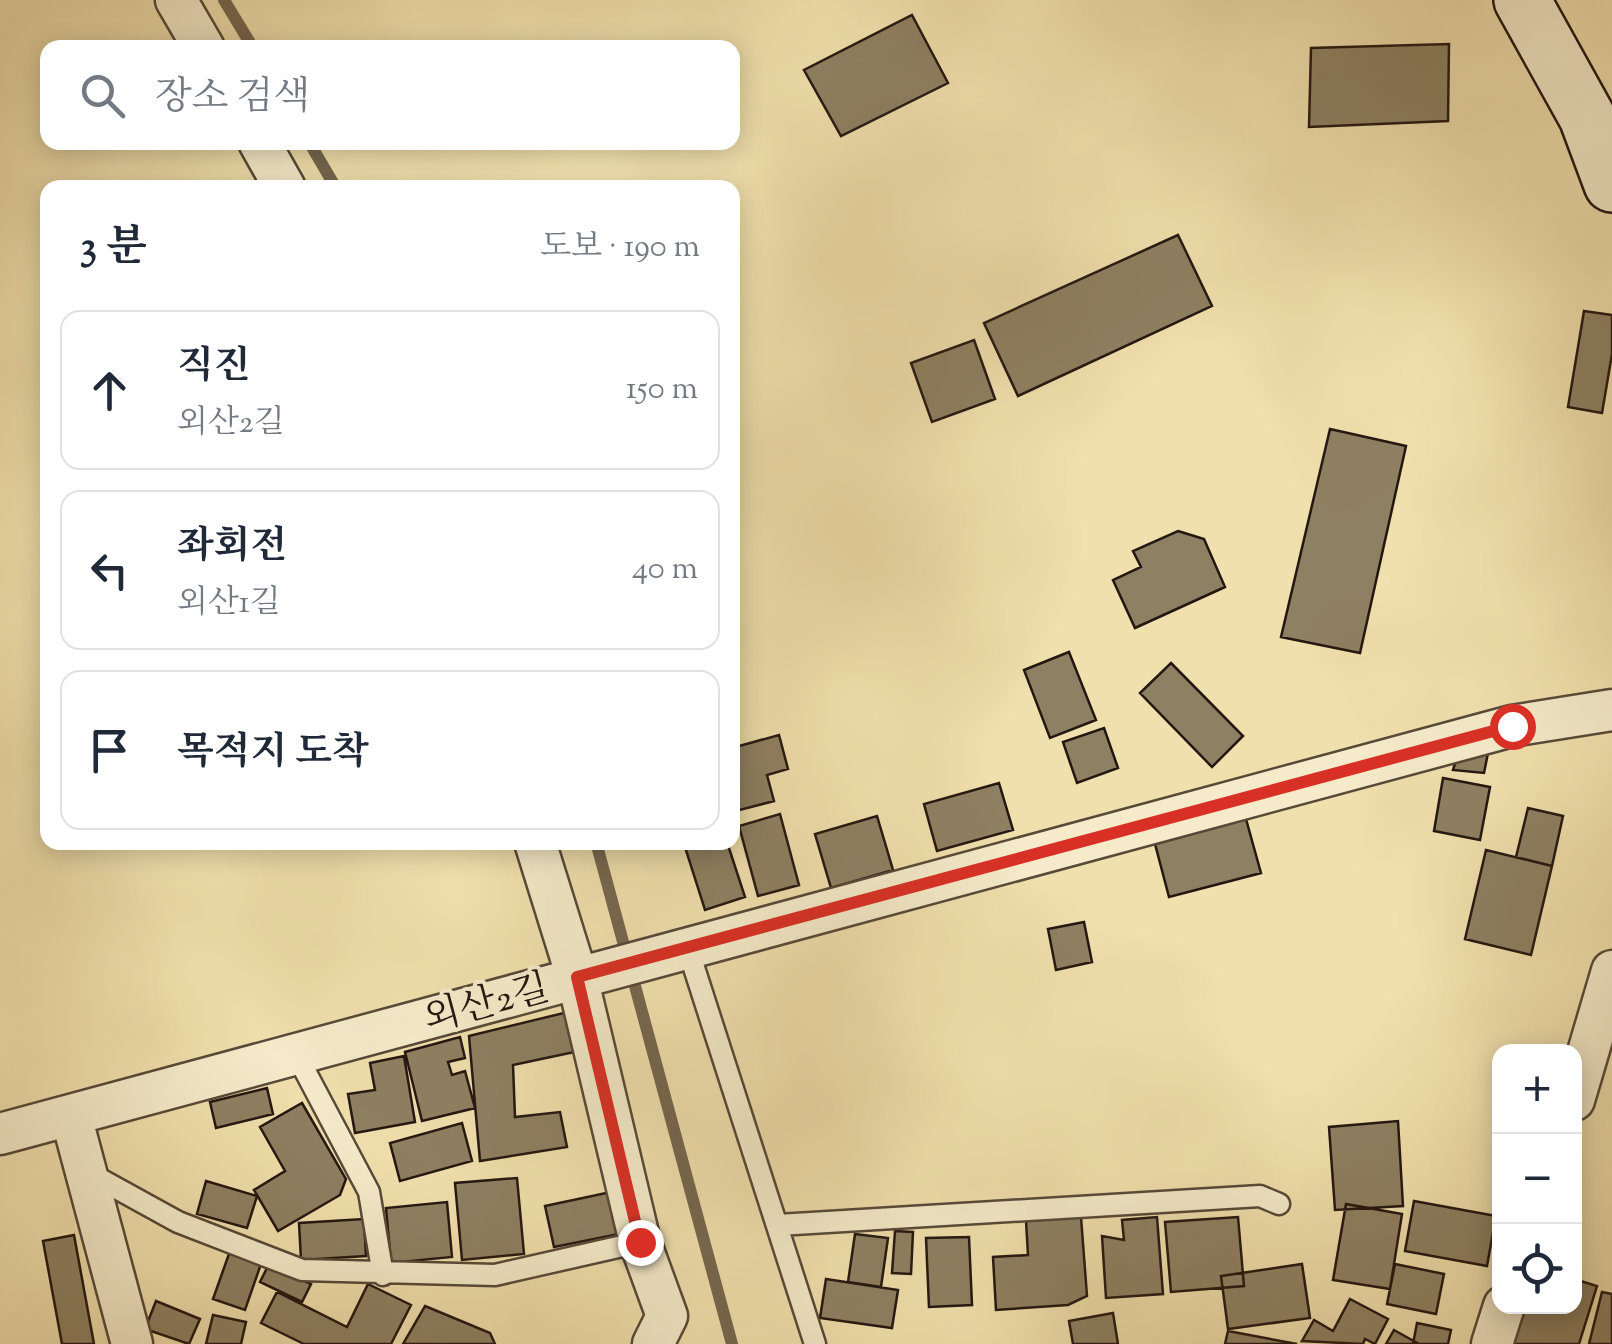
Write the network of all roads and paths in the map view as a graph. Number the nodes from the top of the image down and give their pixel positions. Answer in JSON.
{"nodes":[{"id":1,"x":176,"y":0,"type":"edge"},
{"id":2,"x":1522,"y":0,"type":"edge"},
{"id":3,"x":199,"y":40,"type":"edge"},
{"id":4,"x":264,"y":150,"type":"edge"},
{"id":5,"x":280,"y":180,"type":"edge"},
{"id":6,"x":1612,"y":184,"type":"edge"},
{"id":7,"x":1612,"y":710,"type":"edge"},
{"id":8,"x":538,"y":850,"type":"edge"},
{"id":9,"x":672,"y":953,"type":"junction"},
{"id":10,"x":1612,"y":971,"type":"edge"},
{"id":11,"x":589,"y":974,"type":"junction"},
{"id":12,"x":296,"y":1054,"type":"junction"},
{"id":13,"x":1582,"y":1073,"type":"edge"},
{"id":14,"x":71,"y":1116,"type":"junction"},
{"id":15,"x":0,"y":1134,"type":"edge"},
{"id":16,"x":82,"y":1169,"type":"junction"},
{"id":17,"x":1279,"y":1204,"type":"dead end"},
{"id":18,"x":778,"y":1225,"type":"junction"},
{"id":19,"x":640,"y":1242,"type":"junction"},
{"id":20,"x":382,"y":1275,"type":"junction"},
{"id":21,"x":1501,"y":1314,"type":"edge"},
{"id":22,"x":665,"y":1335,"type":"edge"},
{"id":23,"x":132,"y":1344,"type":"edge"},
{"id":24,"x":816,"y":1344,"type":"edge"},
{"id":25,"x":1492,"y":1344,"type":"edge"}],
"edges":[{"from":1,"to":3,"type":"street"},
{"from":2,"to":6,"type":"main road"},
{"from":4,"to":5,"type":"street"},
{"from":7,"to":9,"type":"street","name":"외산2길"},
{"from":8,"to":11,"type":"street"},
{"from":9,"to":11,"type":"street","name":"외산2길"},
{"from":9,"to":18,"type":"lane"},
{"from":10,"to":13,"type":"street"},
{"from":11,"to":12,"type":"street","name":"외산2길"},
{"from":11,"to":19,"type":"street"},
{"from":12,"to":14,"type":"street","name":"외산2길"},
{"from":12,"to":20,"type":"lane"},
{"from":14,"to":15,"type":"street","name":"외산2길"},
{"from":14,"to":16,"type":"street"},
{"from":16,"to":20,"type":"lane"},
{"from":16,"to":23,"type":"street"},
{"from":17,"to":18,"type":"lane"},
{"from":18,"to":24,"type":"lane"},
{"from":19,"to":20,"type":"lane"},
{"from":19,"to":22,"type":"street"},
{"from":21,"to":25,"type":"street"}]}
